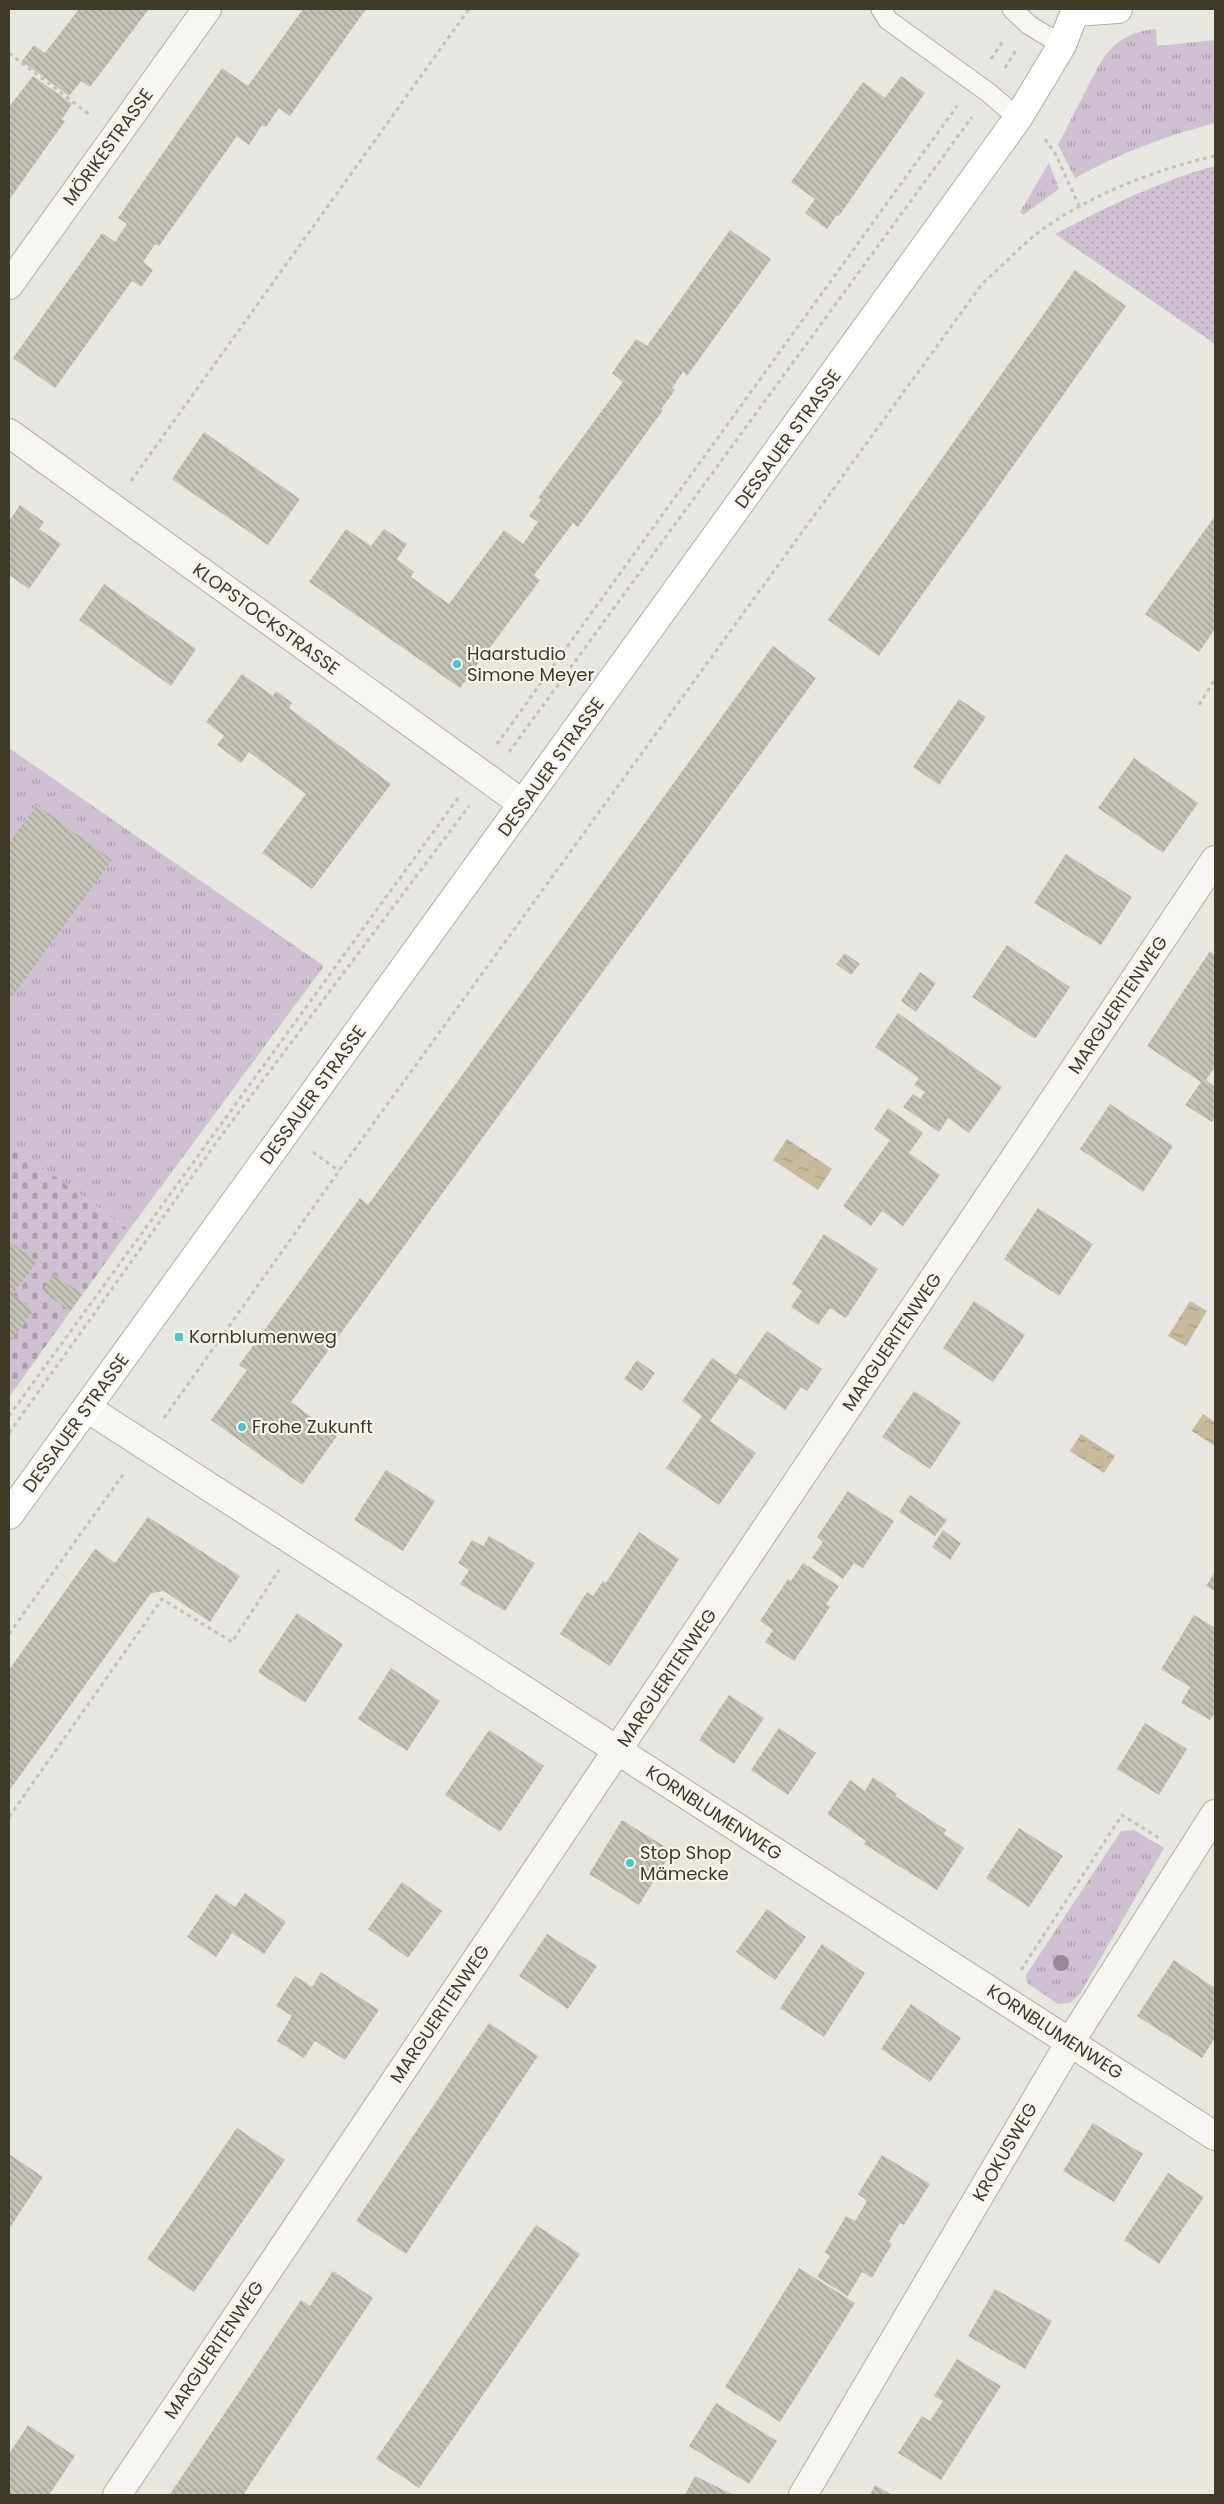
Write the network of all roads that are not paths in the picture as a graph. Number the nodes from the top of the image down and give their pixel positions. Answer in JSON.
{"nodes":[{"id":1,"x":207,"y":9,"type":"edge"},
{"id":2,"x":881,"y":9,"type":"edge"},
{"id":3,"x":1118,"y":9,"type":"edge"},
{"id":4,"x":1075,"y":10,"type":"edge"},
{"id":5,"x":1020,"y":17,"type":"edge"},
{"id":6,"x":1062,"y":45,"type":"junction"},
{"id":7,"x":1018,"y":118,"type":"junction"},
{"id":8,"x":9,"y":285,"type":"edge"},
{"id":9,"x":9,"y":433,"type":"edge"},
{"id":10,"x":524,"y":804,"type":"junction"},
{"id":11,"x":1215,"y":860,"type":"edge"},
{"id":12,"x":87,"y":1408,"type":"junction"},
{"id":13,"x":9,"y":1515,"type":"edge"},
{"id":14,"x":618,"y":1752,"type":"junction"},
{"id":15,"x":1215,"y":1814,"type":"edge"},
{"id":16,"x":1070,"y":2042,"type":"junction"},
{"id":17,"x":1215,"y":2136,"type":"edge"},
{"id":18,"x":117,"y":2495,"type":"edge"},
{"id":19,"x":803,"y":2495,"type":"edge"}],
"edges":[{"from":1,"to":8,"type":"street","name":"MÖRIKESTRASSE"},
{"from":2,"to":7,"type":"lane"},
{"from":3,"to":4,"type":"main road"},
{"from":4,"to":6,"type":"main road","name":"DESSAUER STRASSE"},
{"from":5,"to":6,"type":"lane"},
{"from":6,"to":7,"type":"main road","name":"DESSAUER STRASSE"},
{"from":7,"to":10,"type":"main road","name":"DESSAUER STRASSE"},
{"from":9,"to":10,"type":"street","name":"KLOPSTOCKSTRASSE"},
{"from":10,"to":12,"type":"main road","name":"DESSAUER STRASSE"},
{"from":11,"to":14,"type":"street","name":"MARGUERITENWEG"},
{"from":12,"to":13,"type":"main road","name":"DESSAUER STRASSE"},
{"from":12,"to":14,"type":"street","name":"KORNBLUMENWEG"},
{"from":14,"to":16,"type":"street","name":"KORNBLUMENWEG"},
{"from":14,"to":18,"type":"street","name":"MARGUERITENWEG"},
{"from":15,"to":16,"type":"street","name":"KROKUSWEG"},
{"from":16,"to":17,"type":"street","name":"KORNBLUMENWEG"},
{"from":16,"to":19,"type":"street","name":"KROKUSWEG"}]}
